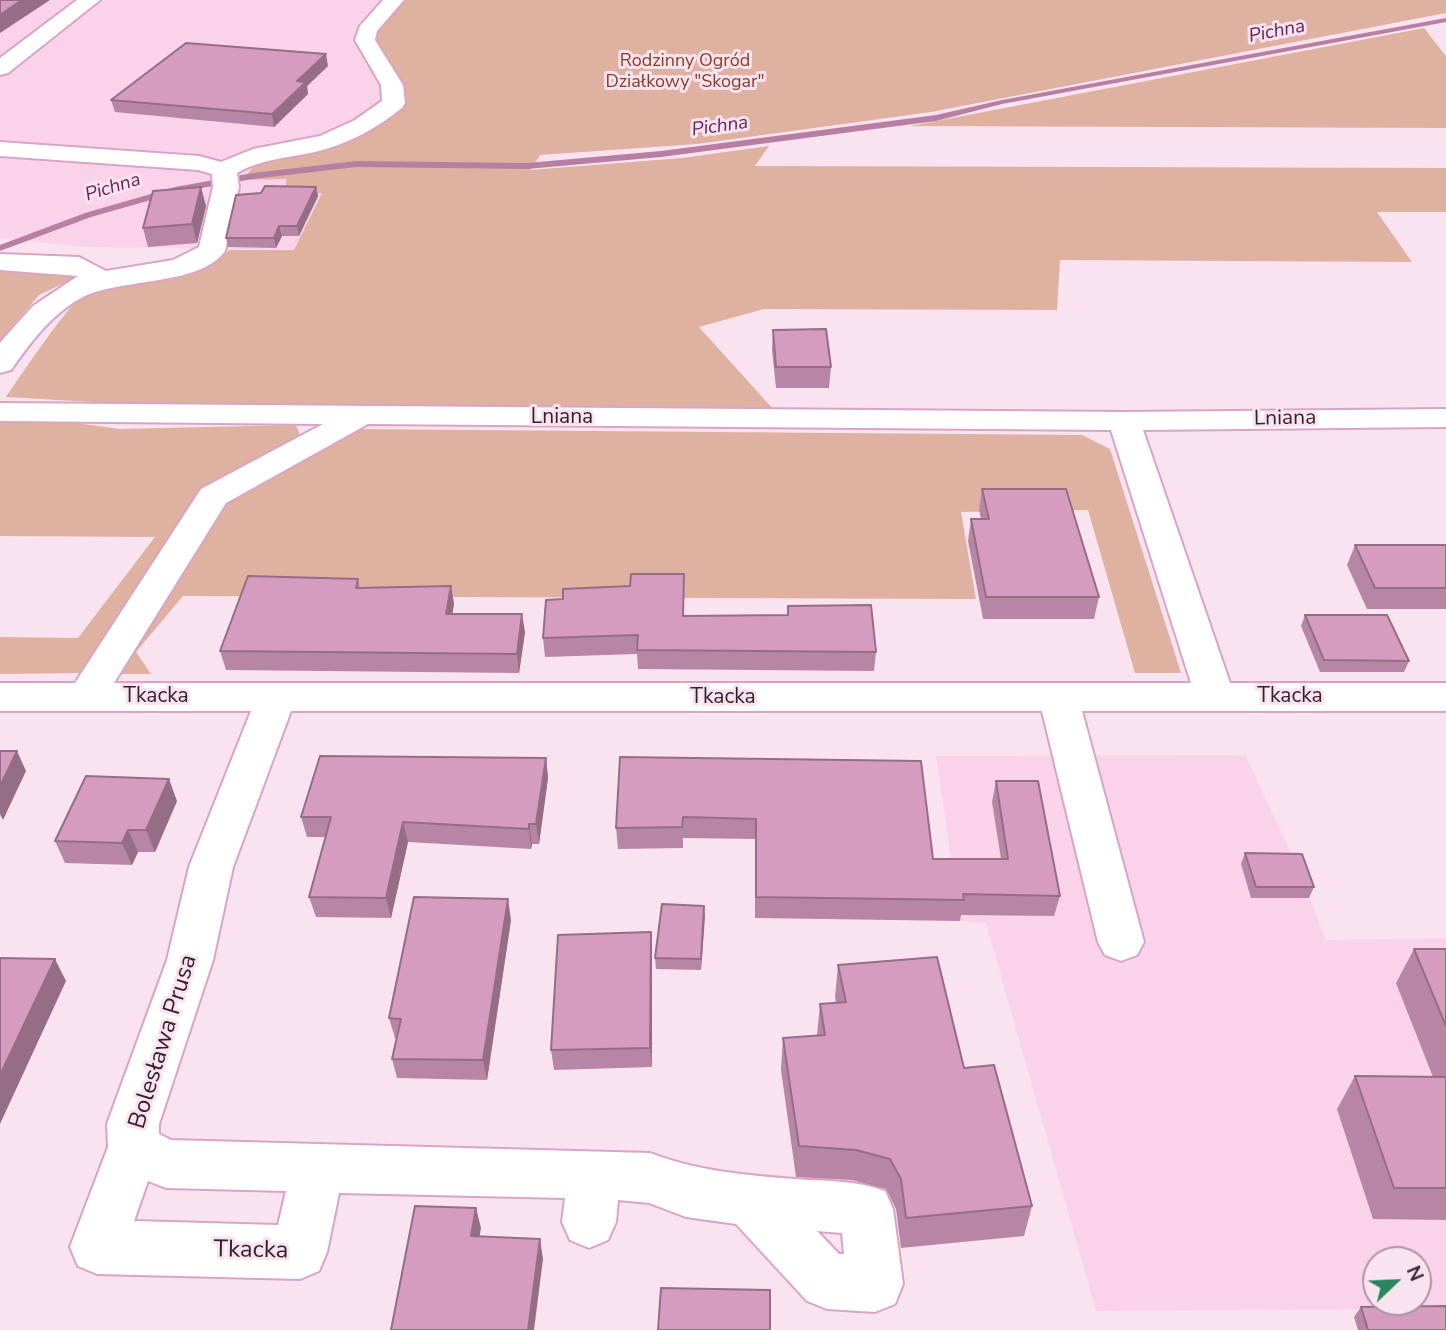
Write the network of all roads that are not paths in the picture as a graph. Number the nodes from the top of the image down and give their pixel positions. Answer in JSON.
{"nodes":[{"id":1,"x":90,"y":0,"type":"edge"},
{"id":2,"x":394,"y":0,"type":"edge"},
{"id":3,"x":65,"y":19,"type":"junction"},
{"id":4,"x":18,"y":26,"type":"dead end"},
{"id":5,"x":0,"y":68,"type":"edge"},
{"id":6,"x":0,"y":149,"type":"edge"},
{"id":7,"x":225,"y":178,"type":"junction"},
{"id":8,"x":0,"y":262,"type":"edge"},
{"id":9,"x":88,"y":282,"type":"junction"},
{"id":10,"x":0,"y":364,"type":"edge"},
{"id":11,"x":0,"y":412,"type":"edge"},
{"id":12,"x":361,"y":416,"type":"junction"},
{"id":13,"x":1446,"y":418,"type":"edge"},
{"id":14,"x":1124,"y":421,"type":"junction"},
{"id":15,"x":0,"y":696,"type":"edge"},
{"id":16,"x":86,"y":697,"type":"junction"},
{"id":17,"x":276,"y":697,"type":"junction"},
{"id":18,"x":1446,"y":697,"type":"edge"},
{"id":19,"x":1215,"y":698,"type":"junction"},
{"id":20,"x":1059,"y":699,"type":"junction"},
{"id":21,"x":1121,"y":942,"type":"dead end"},
{"id":22,"x":134,"y":1147,"type":"junction"},
{"id":23,"x":317,"y":1168,"type":"junction"},
{"id":24,"x":750,"y":1201,"type":"dead end"}],
"edges":[{"from":1,"to":3,"type":"street"},
{"from":2,"to":7,"type":"street"},
{"from":3,"to":4,"type":"street"},
{"from":3,"to":5,"type":"street"},
{"from":6,"to":7,"type":"street"},
{"from":7,"to":9,"type":"street"},
{"from":8,"to":9,"type":"street"},
{"from":9,"to":10,"type":"street"},
{"from":11,"to":12,"type":"street","name":"Lniana"},
{"from":12,"to":14,"type":"street","name":"Lniana"},
{"from":12,"to":16,"type":"street"},
{"from":13,"to":14,"type":"street","name":"Lniana"},
{"from":14,"to":19,"type":"street"},
{"from":15,"to":16,"type":"street","name":"Tkacka"},
{"from":16,"to":17,"type":"street","name":"Tkacka"},
{"from":17,"to":20,"type":"street","name":"Tkacka"},
{"from":17,"to":22,"type":"street","name":"Bolesława Prusa"},
{"from":18,"to":19,"type":"street","name":"Tkacka"},
{"from":19,"to":20,"type":"street","name":"Tkacka"},
{"from":20,"to":21,"type":"street"},
{"from":22,"to":23,"type":"street","name":"Bolesława Prusa"},
{"from":22,"to":23,"type":"street","name":"Tkacka"},
{"from":23,"to":24,"type":"street","name":"Bolesława Prusa"}]}
